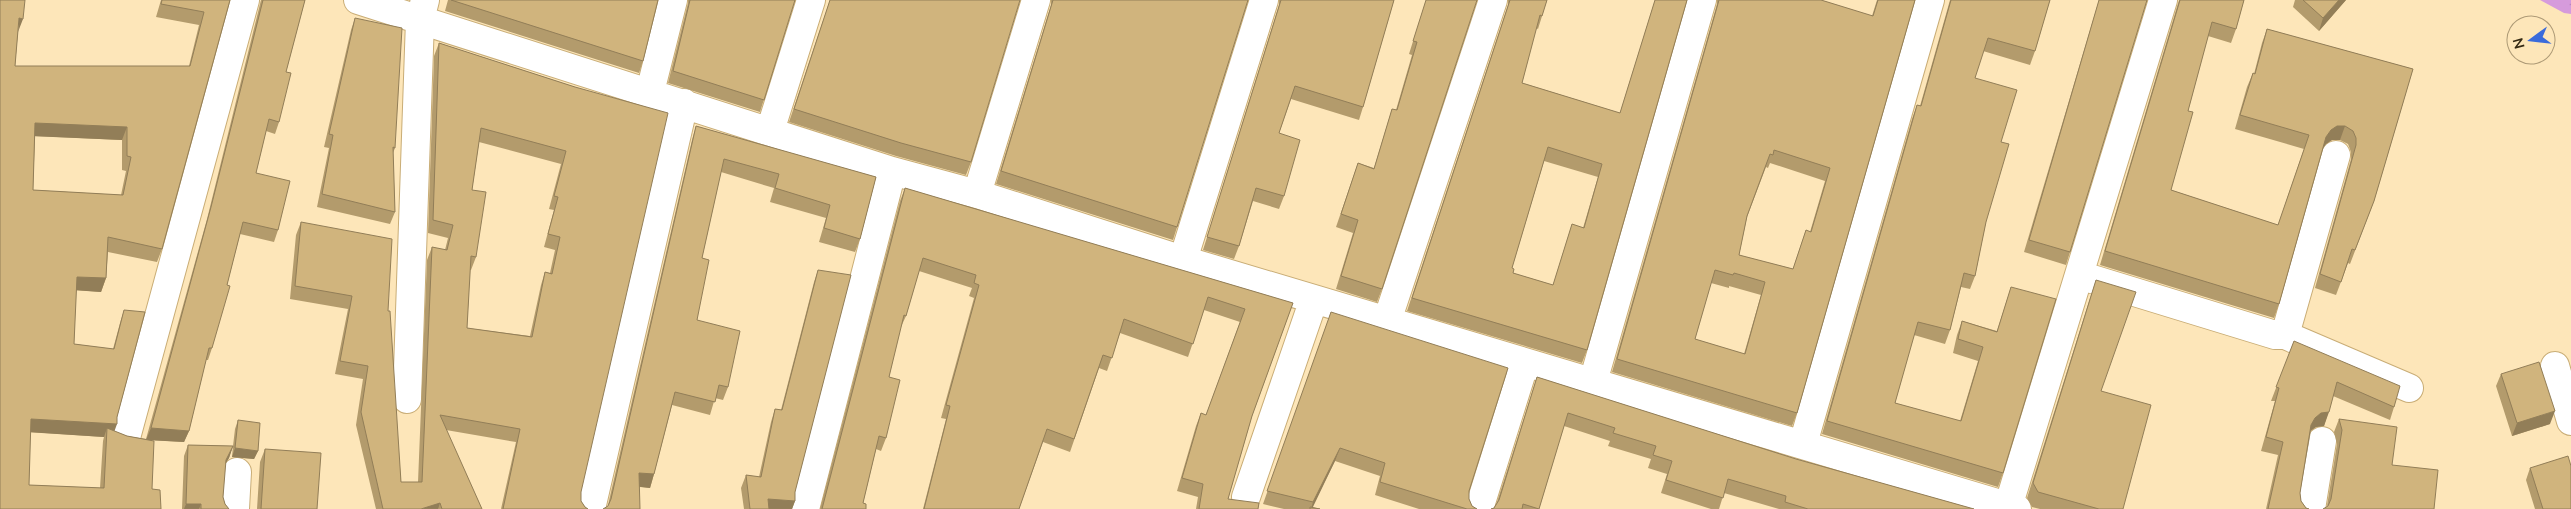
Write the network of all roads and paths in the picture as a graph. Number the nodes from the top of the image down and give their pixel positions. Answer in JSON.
{"nodes":[{"id":1,"x":245,"y":0,"type":"edge"},
{"id":2,"x":358,"y":0,"type":"edge"},
{"id":3,"x":672,"y":0,"type":"edge"},
{"id":4,"x":812,"y":0,"type":"edge"},
{"id":5,"x":1036,"y":0,"type":"edge"},
{"id":6,"x":1264,"y":0,"type":"edge"},
{"id":7,"x":1493,"y":0,"type":"edge"},
{"id":8,"x":1702,"y":0,"type":"edge"},
{"id":9,"x":1930,"y":0,"type":"edge"},
{"id":10,"x":2164,"y":0,"type":"edge"},
{"id":11,"x":423,"y":10,"type":"edge"},
{"id":12,"x":650,"y":92,"type":"junction"},
{"id":13,"x":684,"y":103,"type":"junction"},
{"id":14,"x":770,"y":131,"type":"junction"},
{"id":15,"x":2336,"y":155,"type":"dead end"},
{"id":16,"x":892,"y":170,"type":"junction"},
{"id":17,"x":977,"y":194,"type":"junction"},
{"id":18,"x":1184,"y":260,"type":"junction"},
{"id":19,"x":2079,"y":275,"type":"junction"},
{"id":20,"x":1314,"y":299,"type":"junction"},
{"id":21,"x":1387,"y":321,"type":"junction"},
{"id":22,"x":2285,"y":336,"type":"junction"},
{"id":23,"x":1525,"y":362,"type":"junction"},
{"id":24,"x":2554,"y":366,"type":"dead end"},
{"id":25,"x":1594,"y":382,"type":"junction"},
{"id":26,"x":2409,"y":388,"type":"dead end"},
{"id":27,"x":407,"y":399,"type":"dead end"},
{"id":28,"x":2571,"y":421,"type":"edge"},
{"id":29,"x":127,"y":434,"type":"edge"},
{"id":30,"x":2322,"y":441,"type":"dead end"},
{"id":31,"x":1803,"y":444,"type":"junction"},
{"id":32,"x":237,"y":472,"type":"dead end"},
{"id":33,"x":1246,"y":497,"type":"dead end"},
{"id":34,"x":2013,"y":508,"type":"edge"},
{"id":35,"x":235,"y":509,"type":"edge"},
{"id":36,"x":592,"y":509,"type":"edge"},
{"id":37,"x":805,"y":509,"type":"edge"},
{"id":38,"x":1479,"y":509,"type":"edge"},
{"id":39,"x":2311,"y":509,"type":"edge"}],
"edges":[{"from":1,"to":29,"type":"street"},
{"from":2,"to":11,"type":"street"},
{"from":3,"to":12,"type":"street"},
{"from":4,"to":14,"type":"street"},
{"from":5,"to":17,"type":"street"},
{"from":6,"to":18,"type":"street"},
{"from":7,"to":21,"type":"street"},
{"from":8,"to":25,"type":"street"},
{"from":9,"to":31,"type":"street"},
{"from":10,"to":19,"type":"street"},
{"from":11,"to":12,"type":"street"},
{"from":11,"to":27,"type":"street"},
{"from":12,"to":13,"type":"street"},
{"from":13,"to":14,"type":"street"},
{"from":13,"to":36,"type":"street"},
{"from":14,"to":16,"type":"street"},
{"from":15,"to":22,"type":"street"},
{"from":16,"to":17,"type":"street"},
{"from":16,"to":37,"type":"street"},
{"from":17,"to":18,"type":"street"},
{"from":18,"to":20,"type":"street"},
{"from":19,"to":22,"type":"street"},
{"from":19,"to":34,"type":"street"},
{"from":20,"to":21,"type":"street"},
{"from":20,"to":33,"type":"street"},
{"from":21,"to":23,"type":"street"},
{"from":22,"to":26,"type":"street"},
{"from":23,"to":25,"type":"street"},
{"from":23,"to":38,"type":"street"},
{"from":24,"to":28,"type":"street"},
{"from":25,"to":31,"type":"street"},
{"from":30,"to":39,"type":"street"},
{"from":31,"to":34,"type":"street"},
{"from":32,"to":35,"type":"street"}]}
